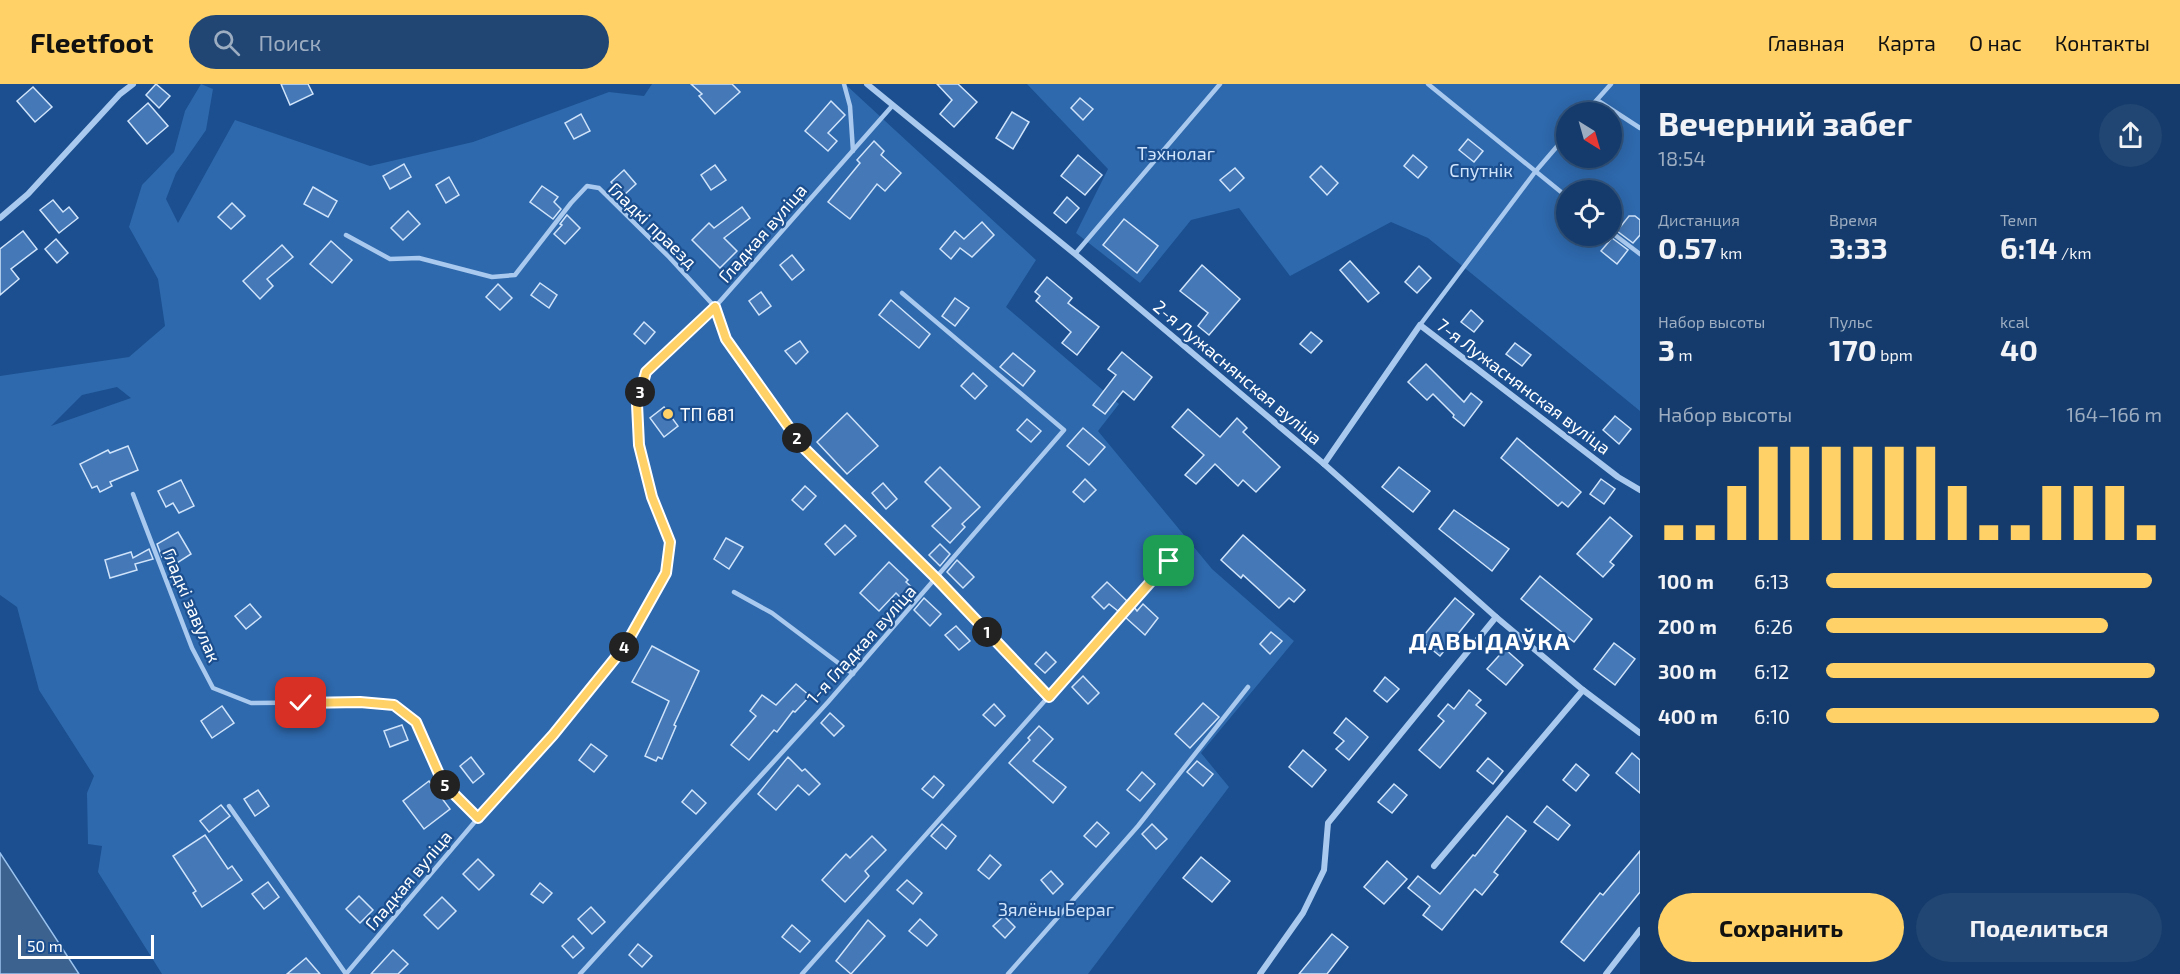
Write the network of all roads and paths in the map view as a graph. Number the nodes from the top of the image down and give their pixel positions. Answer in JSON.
{"nodes":[{"id":1,"x":133,"y":84,"type":"edge"},
{"id":2,"x":844,"y":84,"type":"edge"},
{"id":3,"x":867,"y":84,"type":"edge"},
{"id":4,"x":1220,"y":84,"type":"edge"},
{"id":5,"x":1428,"y":84,"type":"edge"},
{"id":6,"x":1611,"y":84,"type":"edge"},
{"id":7,"x":1597,"y":100,"type":"joint"},
{"id":8,"x":893,"y":105,"type":"junction"},
{"id":9,"x":1640,"y":128,"type":"edge"},
{"id":10,"x":1556,"y":148,"type":"edge"},
{"id":11,"x":853,"y":151,"type":"junction"},
{"id":12,"x":1535,"y":172,"type":"junction"},
{"id":13,"x":1556,"y":188,"type":"edge"},
{"id":14,"x":0,"y":218,"type":"edge"},
{"id":15,"x":346,"y":236,"type":"dead end"},
{"id":16,"x":1622,"y":240,"type":"edge"},
{"id":17,"x":1075,"y":254,"type":"junction"},
{"id":18,"x":1640,"y":254,"type":"edge"},
{"id":19,"x":902,"y":293,"type":"dead end"},
{"id":20,"x":715,"y":307,"type":"junction"},
{"id":21,"x":1420,"y":325,"type":"junction"},
{"id":22,"x":1324,"y":464,"type":"junction"},
{"id":23,"x":1640,"y":490,"type":"edge"},
{"id":24,"x":132,"y":494,"type":"dead end"},
{"id":25,"x":1169,"y":561,"type":"dead end"},
{"id":26,"x":937,"y":579,"type":"junction"},
{"id":27,"x":734,"y":592,"type":"dead end"},
{"id":28,"x":1496,"y":617,"type":"junction"},
{"id":29,"x":853,"y":674,"type":"junction"},
{"id":30,"x":1248,"y":687,"type":"dead end"},
{"id":31,"x":1583,"y":690,"type":"junction"},
{"id":32,"x":1049,"y":697,"type":"junction"},
{"id":33,"x":1640,"y":733,"type":"edge"},
{"id":34,"x":229,"y":806,"type":"dead end"},
{"id":35,"x":478,"y":818,"type":"junction"},
{"id":36,"x":1434,"y":866,"type":"dead end"},
{"id":37,"x":1640,"y":930,"type":"edge"},
{"id":38,"x":346,"y":974,"type":"edge"},
{"id":39,"x":580,"y":974,"type":"edge"},
{"id":40,"x":802,"y":974,"type":"edge"},
{"id":41,"x":1008,"y":974,"type":"edge"},
{"id":42,"x":1260,"y":974,"type":"edge"},
{"id":43,"x":1606,"y":974,"type":"edge"}],
"edges":[{"from":1,"to":14,"type":"street"},
{"from":2,"to":11,"type":"lane"},
{"from":3,"to":8,"type":"street","name":"2-я Лужаснянская вуліца"},
{"from":4,"to":17,"type":"lane"},
{"from":5,"to":12,"type":"lane"},
{"from":6,"to":7,"type":"lane"},
{"from":7,"to":9,"type":"lane"},
{"from":8,"to":11,"type":"lane","name":"Гладкая вуліца"},
{"from":8,"to":17,"type":"street","name":"2-я Лужаснянская вуліца"},
{"from":10,"to":12,"type":"lane"},
{"from":11,"to":20,"type":"lane","name":"Гладкая вуліца"},
{"from":12,"to":13,"type":"lane"},
{"from":12,"to":21,"type":"lane"},
{"from":15,"to":20,"type":"lane","name":"Гладкі праезд"},
{"from":16,"to":18,"type":"lane"},
{"from":17,"to":22,"type":"street","name":"2-я Лужаснянская вуліца"},
{"from":19,"to":26,"type":"lane","name":"1-я Гладкая вуліца"},
{"from":20,"to":26,"type":"lane","name":"Гладкі праезд"},
{"from":20,"to":35,"type":"lane","name":"Гладкая вуліца"},
{"from":21,"to":22,"type":"street"},
{"from":21,"to":23,"type":"street","name":"7-я Лужаснянская вуліца"},
{"from":22,"to":28,"type":"street","name":"2-я Лужаснянская вуліца"},
{"from":24,"to":35,"type":"lane","name":"Гладкі завулак"},
{"from":25,"to":32,"type":"lane"},
{"from":26,"to":29,"type":"lane","name":"1-я Гладкая вуліца"},
{"from":26,"to":32,"type":"lane","name":"Гладкі праезд"},
{"from":27,"to":29,"type":"lane"},
{"from":28,"to":31,"type":"street","name":"2-я Лужаснянская вуліца"},
{"from":28,"to":42,"type":"street"},
{"from":29,"to":39,"type":"lane","name":"1-я Гладкая вуліца"},
{"from":30,"to":41,"type":"lane"},
{"from":31,"to":33,"type":"street","name":"2-я Лужаснянская вуліца"},
{"from":31,"to":36,"type":"street"},
{"from":32,"to":40,"type":"lane"},
{"from":34,"to":38,"type":"lane"},
{"from":35,"to":38,"type":"lane","name":"Гладкая вуліца"},
{"from":37,"to":43,"type":"street"}]}
